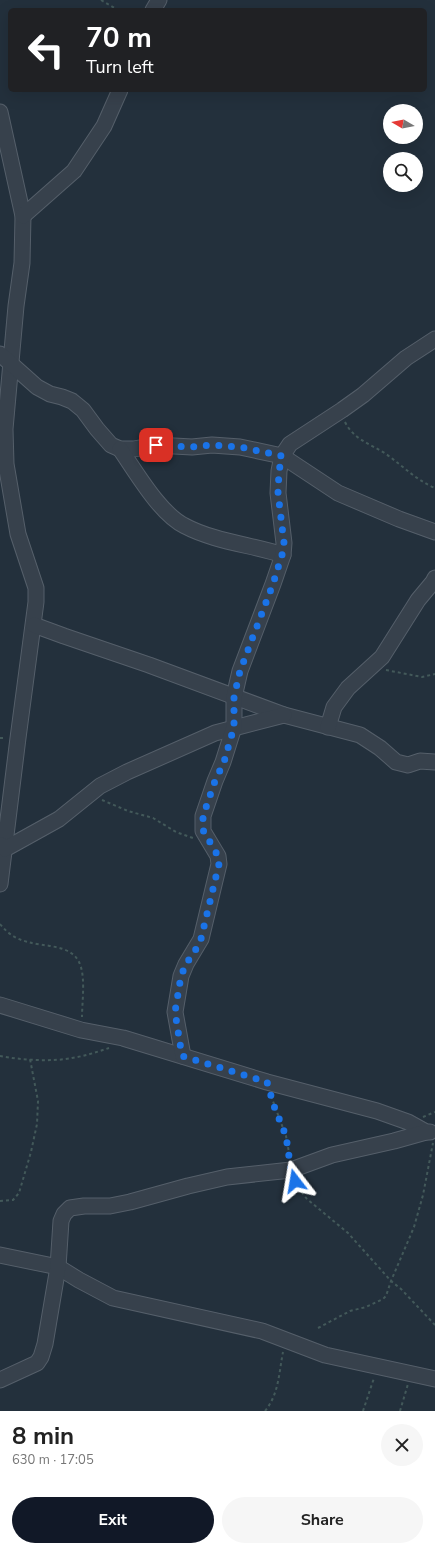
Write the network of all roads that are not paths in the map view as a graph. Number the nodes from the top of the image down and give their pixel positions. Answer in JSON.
{"nodes":[{"id":1,"x":119,"y":92,"type":"edge"},
{"id":2,"x":0,"y":112,"type":"edge"},
{"id":3,"x":23,"y":216,"type":"junction"},
{"id":4,"x":435,"y":339,"type":"edge"},
{"id":5,"x":0,"y":354,"type":"edge"},
{"id":6,"x":12,"y":364,"type":"junction"},
{"id":7,"x":120,"y":449,"type":"junction"},
{"id":8,"x":282,"y":456,"type":"junction"},
{"id":9,"x":435,"y":532,"type":"edge"},
{"id":10,"x":282,"y":555,"type":"junction"},
{"id":11,"x":435,"y":578,"type":"edge"},
{"id":12,"x":34,"y":624,"type":"junction"},
{"id":13,"x":234,"y":697,"type":"junction"},
{"id":14,"x":284,"y":714,"type":"junction"},
{"id":15,"x":234,"y":727,"type":"junction"},
{"id":16,"x":328,"y":727,"type":"junction"},
{"id":17,"x":435,"y":762,"type":"edge"},
{"id":18,"x":2,"y":847,"type":"edge"},
{"id":19,"x":0,"y":884,"type":"edge"},
{"id":20,"x":0,"y":1005,"type":"edge"},
{"id":21,"x":182,"y":1056,"type":"junction"},
{"id":22,"x":432,"y":1133,"type":"edge"},
{"id":23,"x":0,"y":1255,"type":"edge"},
{"id":24,"x":58,"y":1267,"type":"junction"},
{"id":25,"x":435,"y":1379,"type":"edge"},
{"id":26,"x":0,"y":1380,"type":"edge"}],
"edges":[{"from":1,"to":3,"type":"street"},
{"from":2,"to":3,"type":"street"},
{"from":3,"to":6,"type":"street"},
{"from":4,"to":8,"type":"street"},
{"from":5,"to":6,"type":"street"},
{"from":6,"to":7,"type":"street"},
{"from":6,"to":12,"type":"street"},
{"from":7,"to":8,"type":"street"},
{"from":7,"to":10,"type":"street"},
{"from":8,"to":9,"type":"street"},
{"from":8,"to":10,"type":"street"},
{"from":10,"to":13,"type":"street"},
{"from":11,"to":16,"type":"street"},
{"from":12,"to":13,"type":"street"},
{"from":12,"to":18,"type":"street"},
{"from":13,"to":14,"type":"street"},
{"from":13,"to":15,"type":"street"},
{"from":14,"to":15,"type":"street"},
{"from":14,"to":16,"type":"street"},
{"from":15,"to":18,"type":"street"},
{"from":15,"to":21,"type":"street"},
{"from":16,"to":17,"type":"street"},
{"from":18,"to":19,"type":"street"},
{"from":20,"to":21,"type":"street"},
{"from":21,"to":22,"type":"street"},
{"from":22,"to":24,"type":"street"},
{"from":23,"to":24,"type":"street"},
{"from":24,"to":25,"type":"street"},
{"from":24,"to":26,"type":"street"}]}
